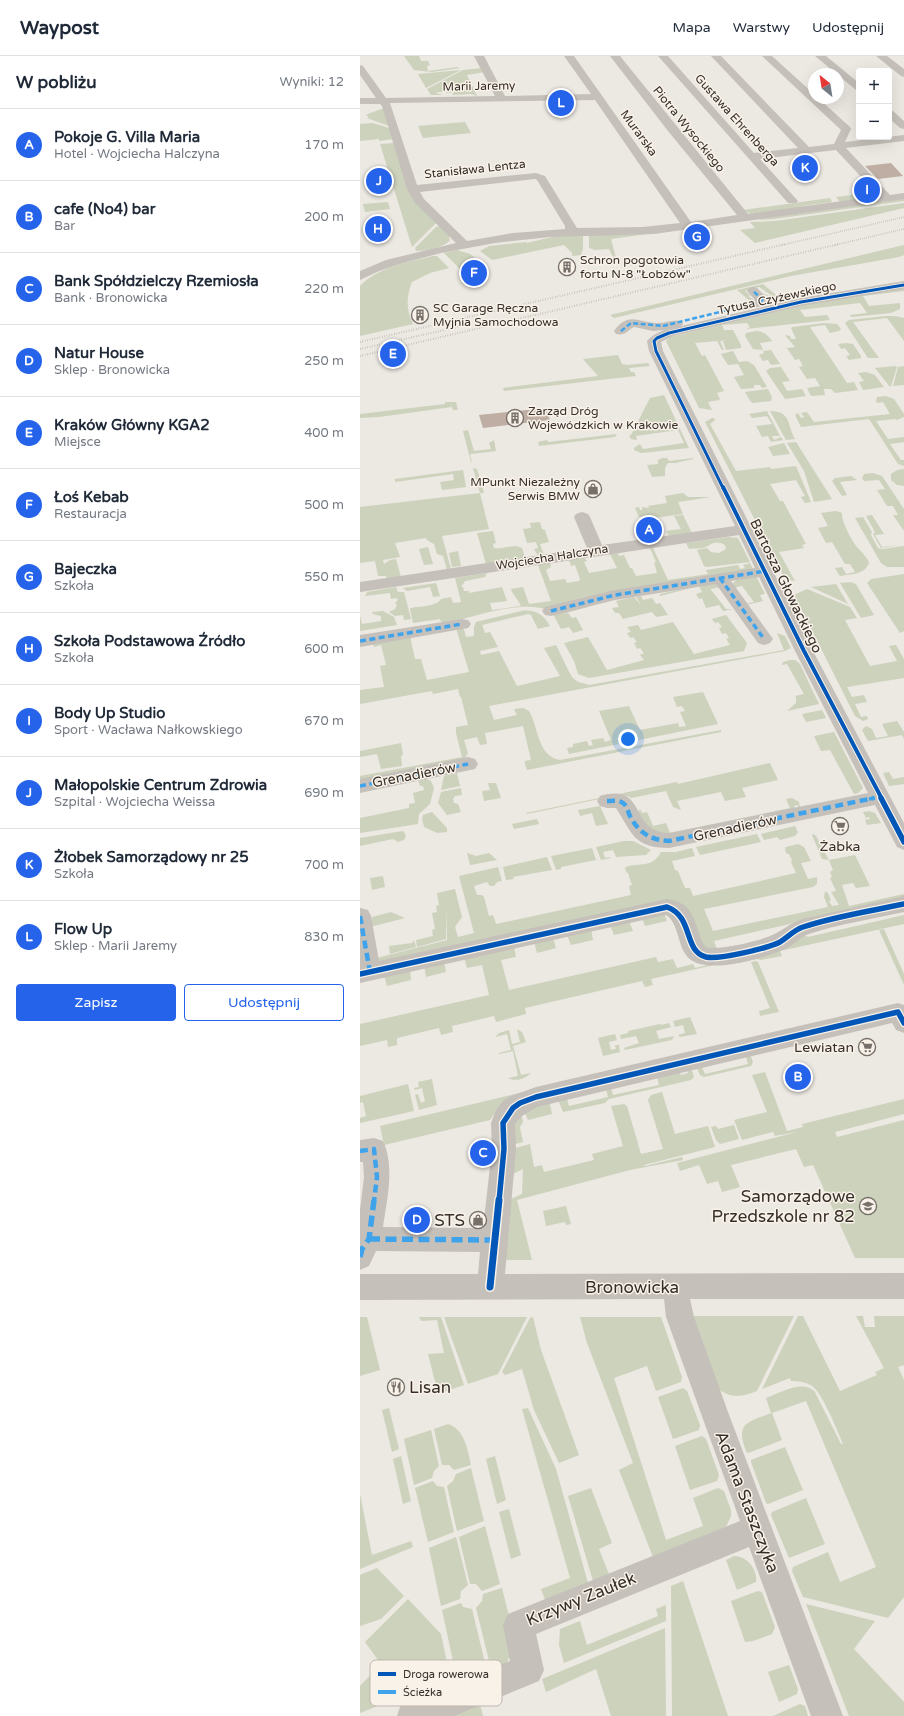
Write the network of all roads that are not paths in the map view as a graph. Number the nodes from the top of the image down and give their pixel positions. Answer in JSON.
{"nodes":[{"id":1,"x":479,"y":56,"type":"edge"},
{"id":2,"x":569,"y":56,"type":"edge"},
{"id":3,"x":615,"y":56,"type":"edge"},
{"id":4,"x":663,"y":56,"type":"edge"},
{"id":5,"x":716,"y":56,"type":"edge"},
{"id":6,"x":767,"y":56,"type":"edge"},
{"id":7,"x":820,"y":56,"type":"edge"},
{"id":8,"x":881,"y":56,"type":"edge"},
{"id":9,"x":360,"y":68,"type":"edge"},
{"id":10,"x":904,"y":74,"type":"edge"},
{"id":11,"x":856,"y":86,"type":"edge"},
{"id":12,"x":598,"y":96,"type":"junction"},
{"id":13,"x":502,"y":99,"type":"junction"},
{"id":14,"x":360,"y":100,"type":"edge"},
{"id":15,"x":384,"y":100,"type":"junction"},
{"id":16,"x":892,"y":116,"type":"edge"},
{"id":17,"x":904,"y":126,"type":"edge"},
{"id":18,"x":904,"y":138,"type":"edge"},
{"id":19,"x":838,"y":146,"type":"junction"},
{"id":20,"x":806,"y":150,"type":"junction"},
{"id":21,"x":752,"y":157,"type":"junction"},
{"id":22,"x":412,"y":189,"type":"junction"},
{"id":23,"x":904,"y":196,"type":"edge"},
{"id":24,"x":887,"y":198,"type":"junction"},
{"id":25,"x":792,"y":201,"type":"dead end"},
{"id":26,"x":745,"y":218,"type":"junction"},
{"id":27,"x":688,"y":226,"type":"junction"},
{"id":28,"x":571,"y":231,"type":"junction"},
{"id":29,"x":464,"y":244,"type":"junction"},
{"id":30,"x":360,"y":276,"type":"edge"},
{"id":31,"x":904,"y":285,"type":"edge"},
{"id":32,"x":753,"y":291,"type":"dead end"},
{"id":33,"x":621,"y":331,"type":"dead end"},
{"id":34,"x":655,"y":339,"type":"joint"},
{"id":35,"x":582,"y":517,"type":"dead end"},
{"id":36,"x":745,"y":530,"type":"junction"},
{"id":37,"x":596,"y":551,"type":"junction"},
{"id":38,"x":765,"y":571,"type":"junction"},
{"id":39,"x":720,"y":578,"type":"junction"},
{"id":40,"x":360,"y":587,"type":"edge"},
{"id":41,"x":551,"y":611,"type":"dead end"},
{"id":42,"x":462,"y":624,"type":"dead end"},
{"id":43,"x":764,"y":639,"type":"dead end"},
{"id":44,"x":360,"y":641,"type":"edge"},
{"id":45,"x":468,"y":764,"type":"dead end"},
{"id":46,"x":360,"y":786,"type":"edge"},
{"id":47,"x":881,"y":798,"type":"junction"},
{"id":48,"x":607,"y":801,"type":"dead end"},
{"id":49,"x":904,"y":842,"type":"edge"},
{"id":50,"x":904,"y":904,"type":"edge"},
{"id":51,"x":360,"y":916,"type":"edge"},
{"id":52,"x":365,"y":973,"type":"edge"},
{"id":53,"x":904,"y":1023,"type":"edge"},
{"id":54,"x":360,"y":1151,"type":"edge"},
{"id":55,"x":494,"y":1240,"type":"junction"},
{"id":56,"x":365,"y":1248,"type":"edge"},
{"id":57,"x":675,"y":1286,"type":"junction"},
{"id":58,"x":904,"y":1286,"type":"edge"},
{"id":59,"x":360,"y":1287,"type":"edge"},
{"id":60,"x":490,"y":1287,"type":"junction"},
{"id":61,"x":757,"y":1529,"type":"junction"},
{"id":62,"x":502,"y":1680,"type":"edge"},
{"id":63,"x":438,"y":1706,"type":"edge"},
{"id":64,"x":413,"y":1716,"type":"edge"},
{"id":65,"x":827,"y":1716,"type":"edge"}],
"edges":[{"from":1,"to":13,"type":"street"},
{"from":2,"to":12,"type":"street","name":"Murarska"},
{"from":3,"to":26,"type":"street","name":"Piotra Wysockiego"},
{"from":4,"to":21,"type":"street","name":"Gustawa Ehrenberga"},
{"from":5,"to":20,"type":"street"},
{"from":6,"to":19,"type":"street"},
{"from":7,"to":11,"type":"street"},
{"from":8,"to":10,"type":"street"},
{"from":9,"to":15,"type":"street"},
{"from":12,"to":13,"type":"street","name":"Marii Jaremy"},
{"from":12,"to":27,"type":"street","name":"Murarska"},
{"from":13,"to":15,"type":"street","name":"Marii Jaremy"},
{"from":14,"to":15,"type":"street","name":"Marii Jaremy"},
{"from":15,"to":22,"type":"street"},
{"from":16,"to":17,"type":"street"},
{"from":18,"to":19,"type":"street"},
{"from":19,"to":20,"type":"street"},
{"from":19,"to":24,"type":"street"},
{"from":20,"to":21,"type":"street"},
{"from":21,"to":25,"type":"street","name":"Gustawa Ehrenberga"},
{"from":22,"to":28,"type":"street","name":"Stanisława Lentza"},
{"from":22,"to":29,"type":"street"},
{"from":23,"to":24,"type":"street"},
{"from":24,"to":26,"type":"street"},
{"from":26,"to":27,"type":"street"},
{"from":27,"to":28,"type":"street"},
{"from":28,"to":29,"type":"street"},
{"from":29,"to":30,"type":"street"},
{"from":31,"to":34,"type":"street","name":"Tytusa Czyżewskiego"},
{"from":32,"to":33,"type":"street"},
{"from":34,"to":36,"type":"street","name":"Bartosza Głowackiego"},
{"from":35,"to":37,"type":"street"},
{"from":36,"to":37,"type":"street","name":"Wojciecha Halczyna"},
{"from":36,"to":38,"type":"street","name":"Bartosza Głowackiego"},
{"from":37,"to":40,"type":"street","name":"Wojciecha Halczyna"},
{"from":38,"to":39,"type":"street"},
{"from":38,"to":47,"type":"street","name":"Bartosza Głowackiego"},
{"from":39,"to":41,"type":"street"},
{"from":39,"to":43,"type":"street"},
{"from":42,"to":44,"type":"street"},
{"from":45,"to":46,"type":"street","name":"Grenadierów"},
{"from":47,"to":48,"type":"street","name":"Grenadierów"},
{"from":47,"to":49,"type":"street","name":"Bartosza Głowackiego"},
{"from":50,"to":52,"type":"street"},
{"from":51,"to":52,"type":"street"},
{"from":53,"to":55,"type":"street"},
{"from":54,"to":56,"type":"street"},
{"from":55,"to":56,"type":"street"},
{"from":55,"to":60,"type":"street"},
{"from":57,"to":58,"type":"street","name":"Bronowicka"},
{"from":57,"to":60,"type":"street","name":"Bronowicka"},
{"from":57,"to":61,"type":"street","name":"Adama Staszczyka"},
{"from":59,"to":60,"type":"street","name":"Bronowicka"},
{"from":61,"to":62,"type":"street","name":"Krzywy Zaułek"},
{"from":61,"to":65,"type":"street","name":"Adama Staszczyka"},
{"from":63,"to":64,"type":"street","name":"Krzywy Zaułek"}]}
